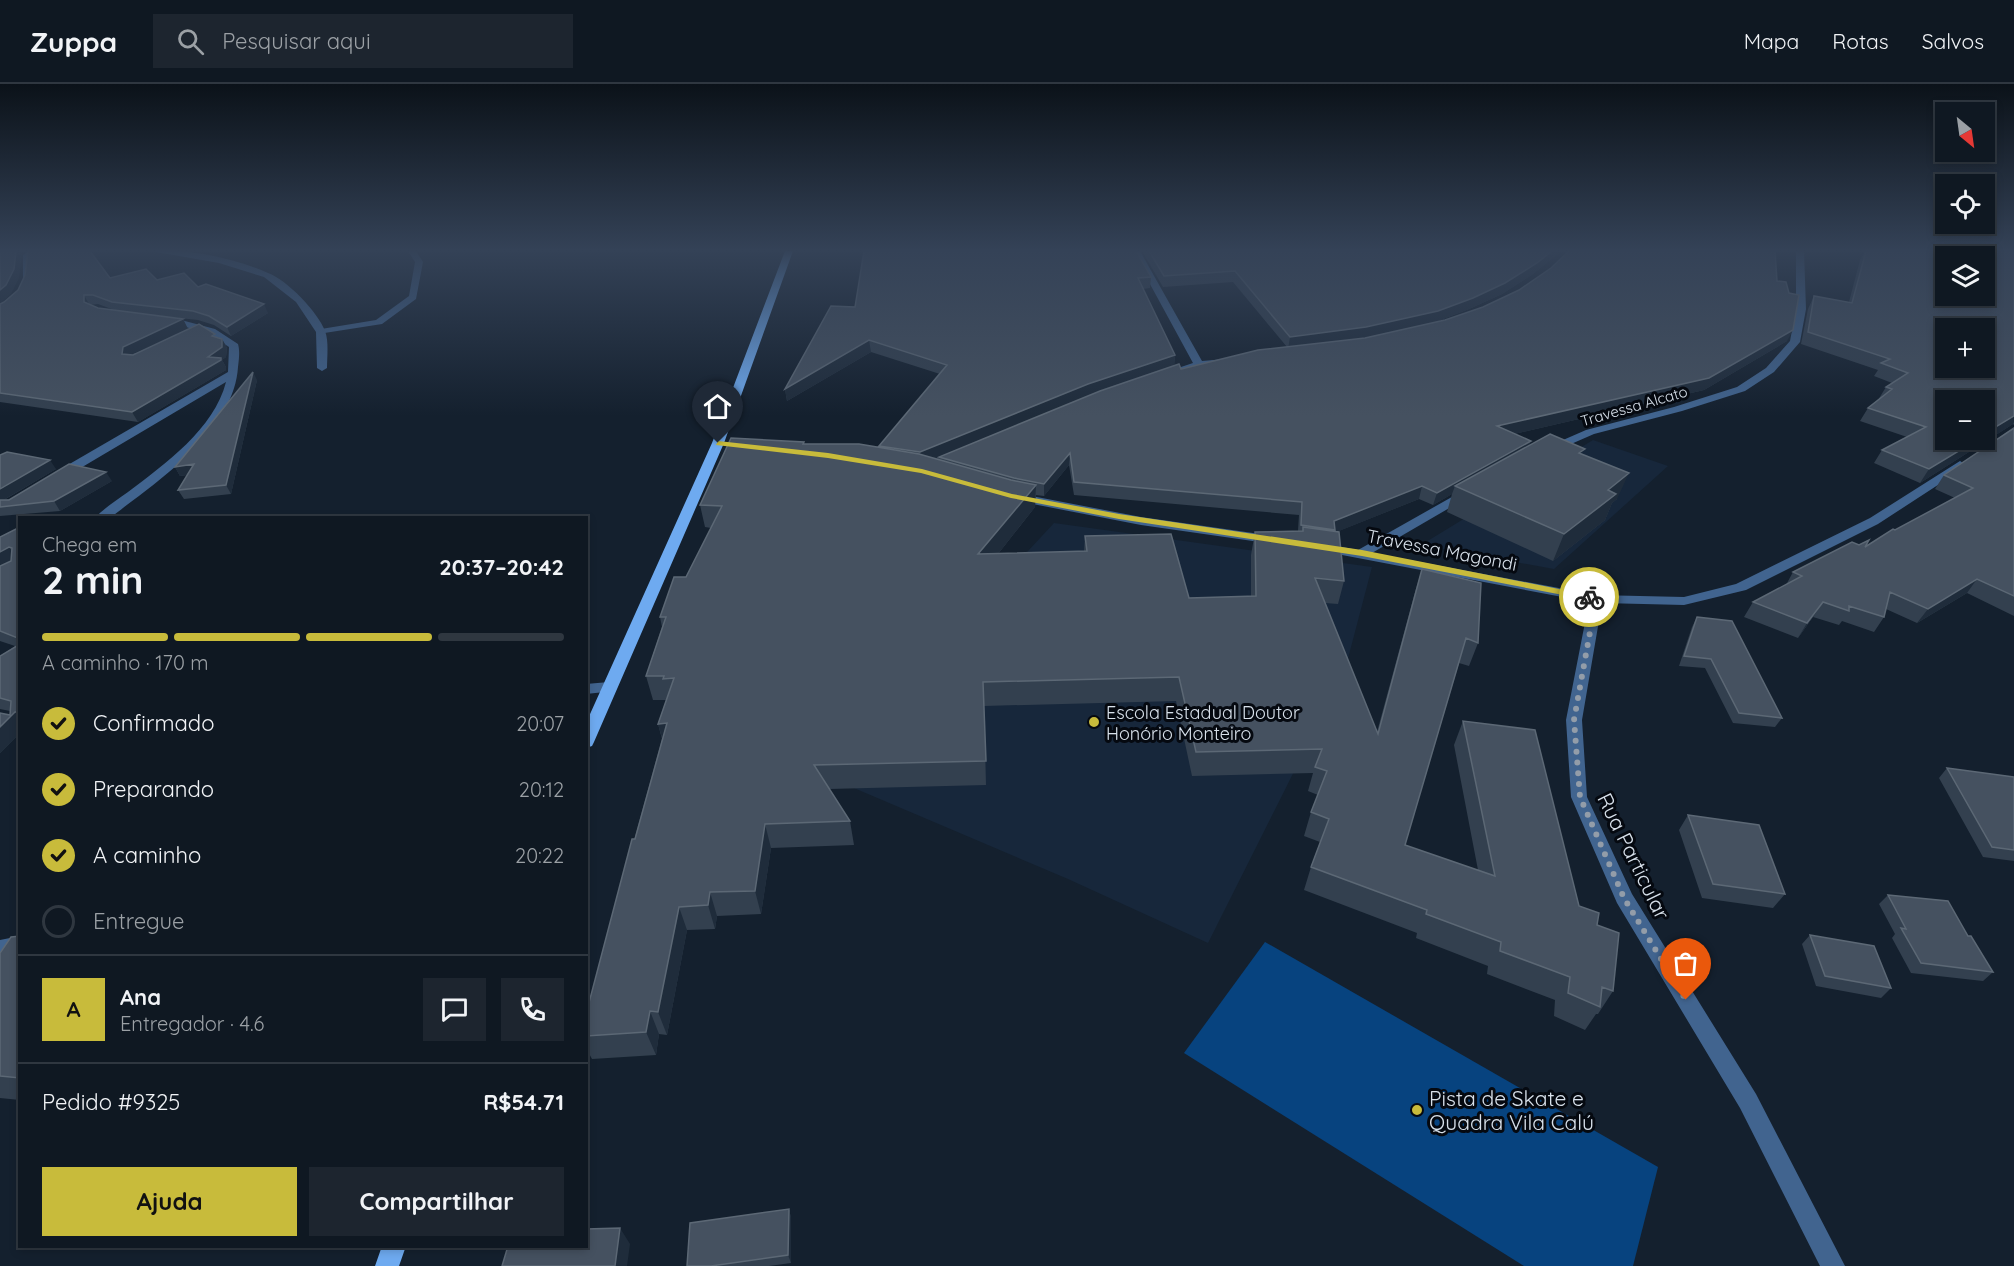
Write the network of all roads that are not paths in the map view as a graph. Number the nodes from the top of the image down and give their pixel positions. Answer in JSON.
{"nodes":[{"id":1,"x":303,"y":306,"type":"edge"},
{"id":2,"x":401,"y":306,"type":"edge"},
{"id":3,"x":770,"y":306,"type":"edge"},
{"id":4,"x":1166,"y":306,"type":"edge"},
{"id":5,"x":1801,"y":306,"type":"edge"},
{"id":6,"x":158,"y":318,"type":"edge"},
{"id":7,"x":203,"y":327,"type":"junction"},
{"id":8,"x":321,"y":332,"type":"junction"},
{"id":9,"x":185,"y":336,"type":"edge"},
{"id":10,"x":1233,"y":360,"type":"edge"},
{"id":11,"x":1198,"y":364,"type":"junction"},
{"id":12,"x":322,"y":368,"type":"dead end"},
{"id":13,"x":234,"y":373,"type":"junction"},
{"id":14,"x":1165,"y":376,"type":"edge"},
{"id":15,"x":1536,"y":455,"type":"edge"},
{"id":16,"x":1974,"y":456,"type":"edge"},
{"id":17,"x":51,"y":480,"type":"edge"},
{"id":18,"x":1474,"y":489,"type":"edge"},
{"id":19,"x":1000,"y":493,"type":"edge"},
{"id":20,"x":104,"y":516,"type":"edge"},
{"id":21,"x":1362,"y":553,"type":"junction"},
{"id":22,"x":1596,"y":599,"type":"junction"},
{"id":23,"x":609,"y":687,"type":"junction"},
{"id":24,"x":588,"y":689,"type":"edge"},
{"id":25,"x":588,"y":737,"type":"edge"},
{"id":26,"x":18,"y":944,"type":"edge"},
{"id":27,"x":0,"y":948,"type":"edge"},
{"id":28,"x":393,"y":1248,"type":"edge"},
{"id":29,"x":387,"y":1266,"type":"edge"},
{"id":30,"x":1833,"y":1266,"type":"edge"}],
"edges":[{"from":1,"to":8,"type":"street"},
{"from":2,"to":8,"type":"street"},
{"from":3,"to":23,"type":"main road"},
{"from":4,"to":11,"type":"street"},
{"from":5,"to":15,"type":"street","name":"Travessa Alcato"},
{"from":6,"to":7,"type":"street"},
{"from":7,"to":9,"type":"street"},
{"from":7,"to":13,"type":"street"},
{"from":8,"to":12,"type":"street"},
{"from":10,"to":11,"type":"street"},
{"from":11,"to":14,"type":"street"},
{"from":13,"to":17,"type":"street"},
{"from":13,"to":20,"type":"street"},
{"from":16,"to":22,"type":"street","name":"Travessa Magondi"},
{"from":18,"to":21,"type":"street"},
{"from":19,"to":21,"type":"street","name":"Travessa Magondi"},
{"from":21,"to":22,"type":"street","name":"Travessa Magondi"},
{"from":22,"to":30,"type":"street","name":"Rua Particular"},
{"from":23,"to":24,"type":"street"},
{"from":23,"to":25,"type":"main road"},
{"from":26,"to":27,"type":"street"},
{"from":28,"to":29,"type":"main road"}]}
